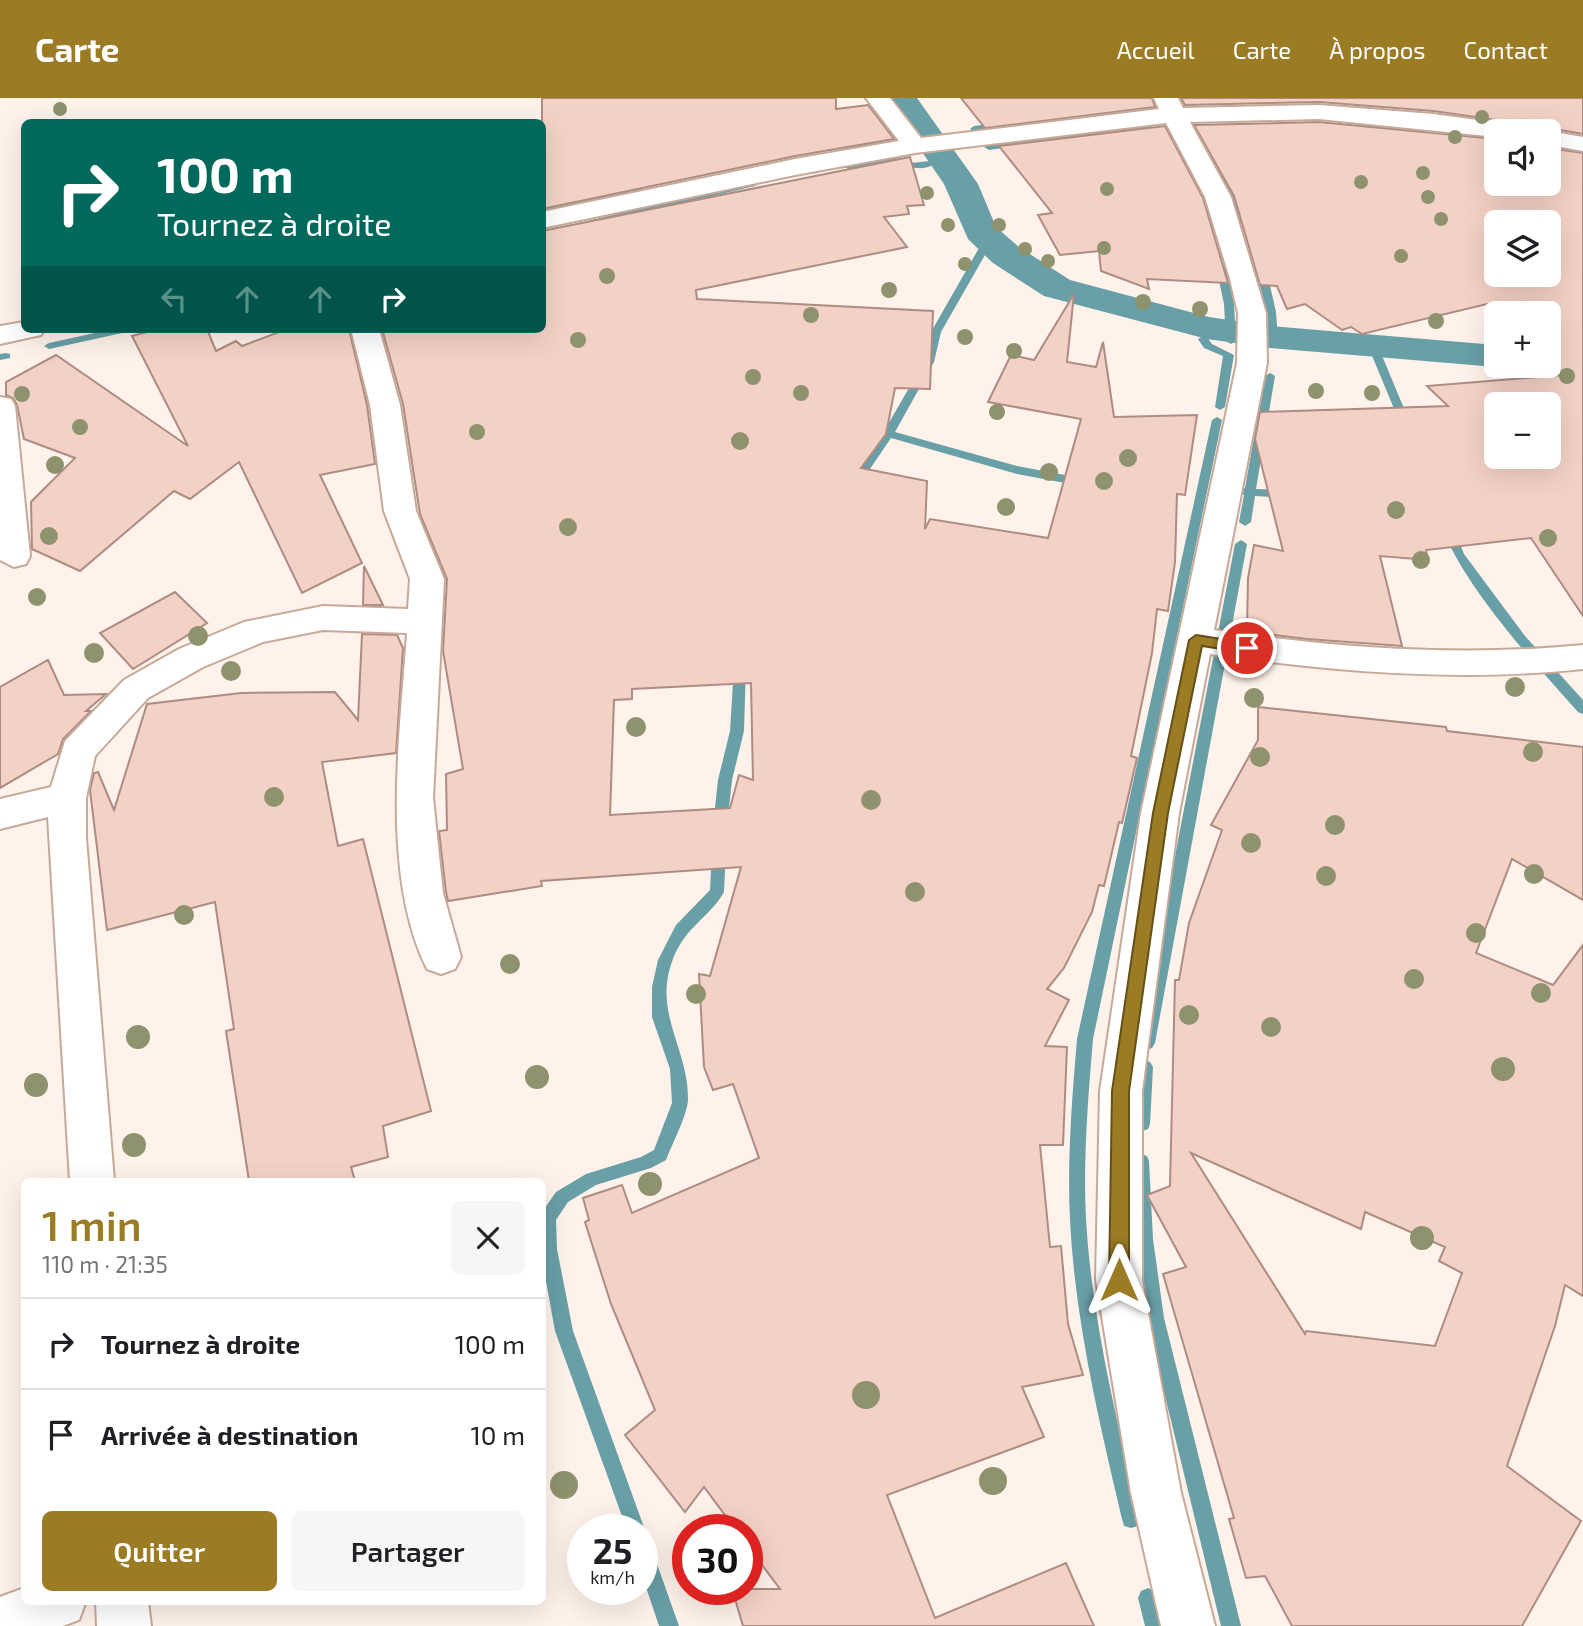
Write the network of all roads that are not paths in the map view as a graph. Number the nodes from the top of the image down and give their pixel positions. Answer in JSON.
{"nodes":[{"id":1,"x":878,"y":98,"type":"edge"},
{"id":2,"x":1170,"y":107,"type":"edge"},
{"id":3,"x":1484,"y":128,"type":"edge"},
{"id":4,"x":1561,"y":140,"type":"edge"},
{"id":5,"x":1583,"y":144,"type":"edge"},
{"id":6,"x":915,"y":146,"type":"junction"},
{"id":7,"x":546,"y":219,"type":"edge"},
{"id":8,"x":21,"y":331,"type":"edge"},
{"id":9,"x":366,"y":333,"type":"edge"},
{"id":10,"x":0,"y":335,"type":"edge"},
{"id":11,"x":0,"y":407,"type":"edge"},
{"id":12,"x":14,"y":556,"type":"dead end"},
{"id":13,"x":425,"y":622,"type":"junction"},
{"id":14,"x":1196,"y":640,"type":"junction"},
{"id":15,"x":1583,"y":657,"type":"edge"},
{"id":16,"x":67,"y":798,"type":"junction"},
{"id":17,"x":0,"y":814,"type":"edge"},
{"id":18,"x":441,"y":957,"type":"dead end"},
{"id":19,"x":92,"y":1178,"type":"edge"},
{"id":20,"x":50,"y":1605,"type":"edge"},
{"id":21,"x":122,"y":1605,"type":"edge"},
{"id":22,"x":0,"y":1624,"type":"edge"},
{"id":23,"x":124,"y":1626,"type":"edge"},
{"id":24,"x":1188,"y":1626,"type":"edge"}],
"edges":[{"from":1,"to":6,"type":"street"},
{"from":2,"to":3,"type":"street"},
{"from":2,"to":6,"type":"street"},
{"from":2,"to":14,"type":"street"},
{"from":4,"to":5,"type":"street"},
{"from":6,"to":7,"type":"street"},
{"from":8,"to":10,"type":"street"},
{"from":9,"to":13,"type":"street"},
{"from":11,"to":12,"type":"street"},
{"from":13,"to":16,"type":"street"},
{"from":13,"to":18,"type":"street"},
{"from":14,"to":15,"type":"street"},
{"from":14,"to":24,"type":"street"},
{"from":16,"to":17,"type":"street"},
{"from":16,"to":19,"type":"street"},
{"from":20,"to":22,"type":"street"},
{"from":21,"to":23,"type":"street"}]}
